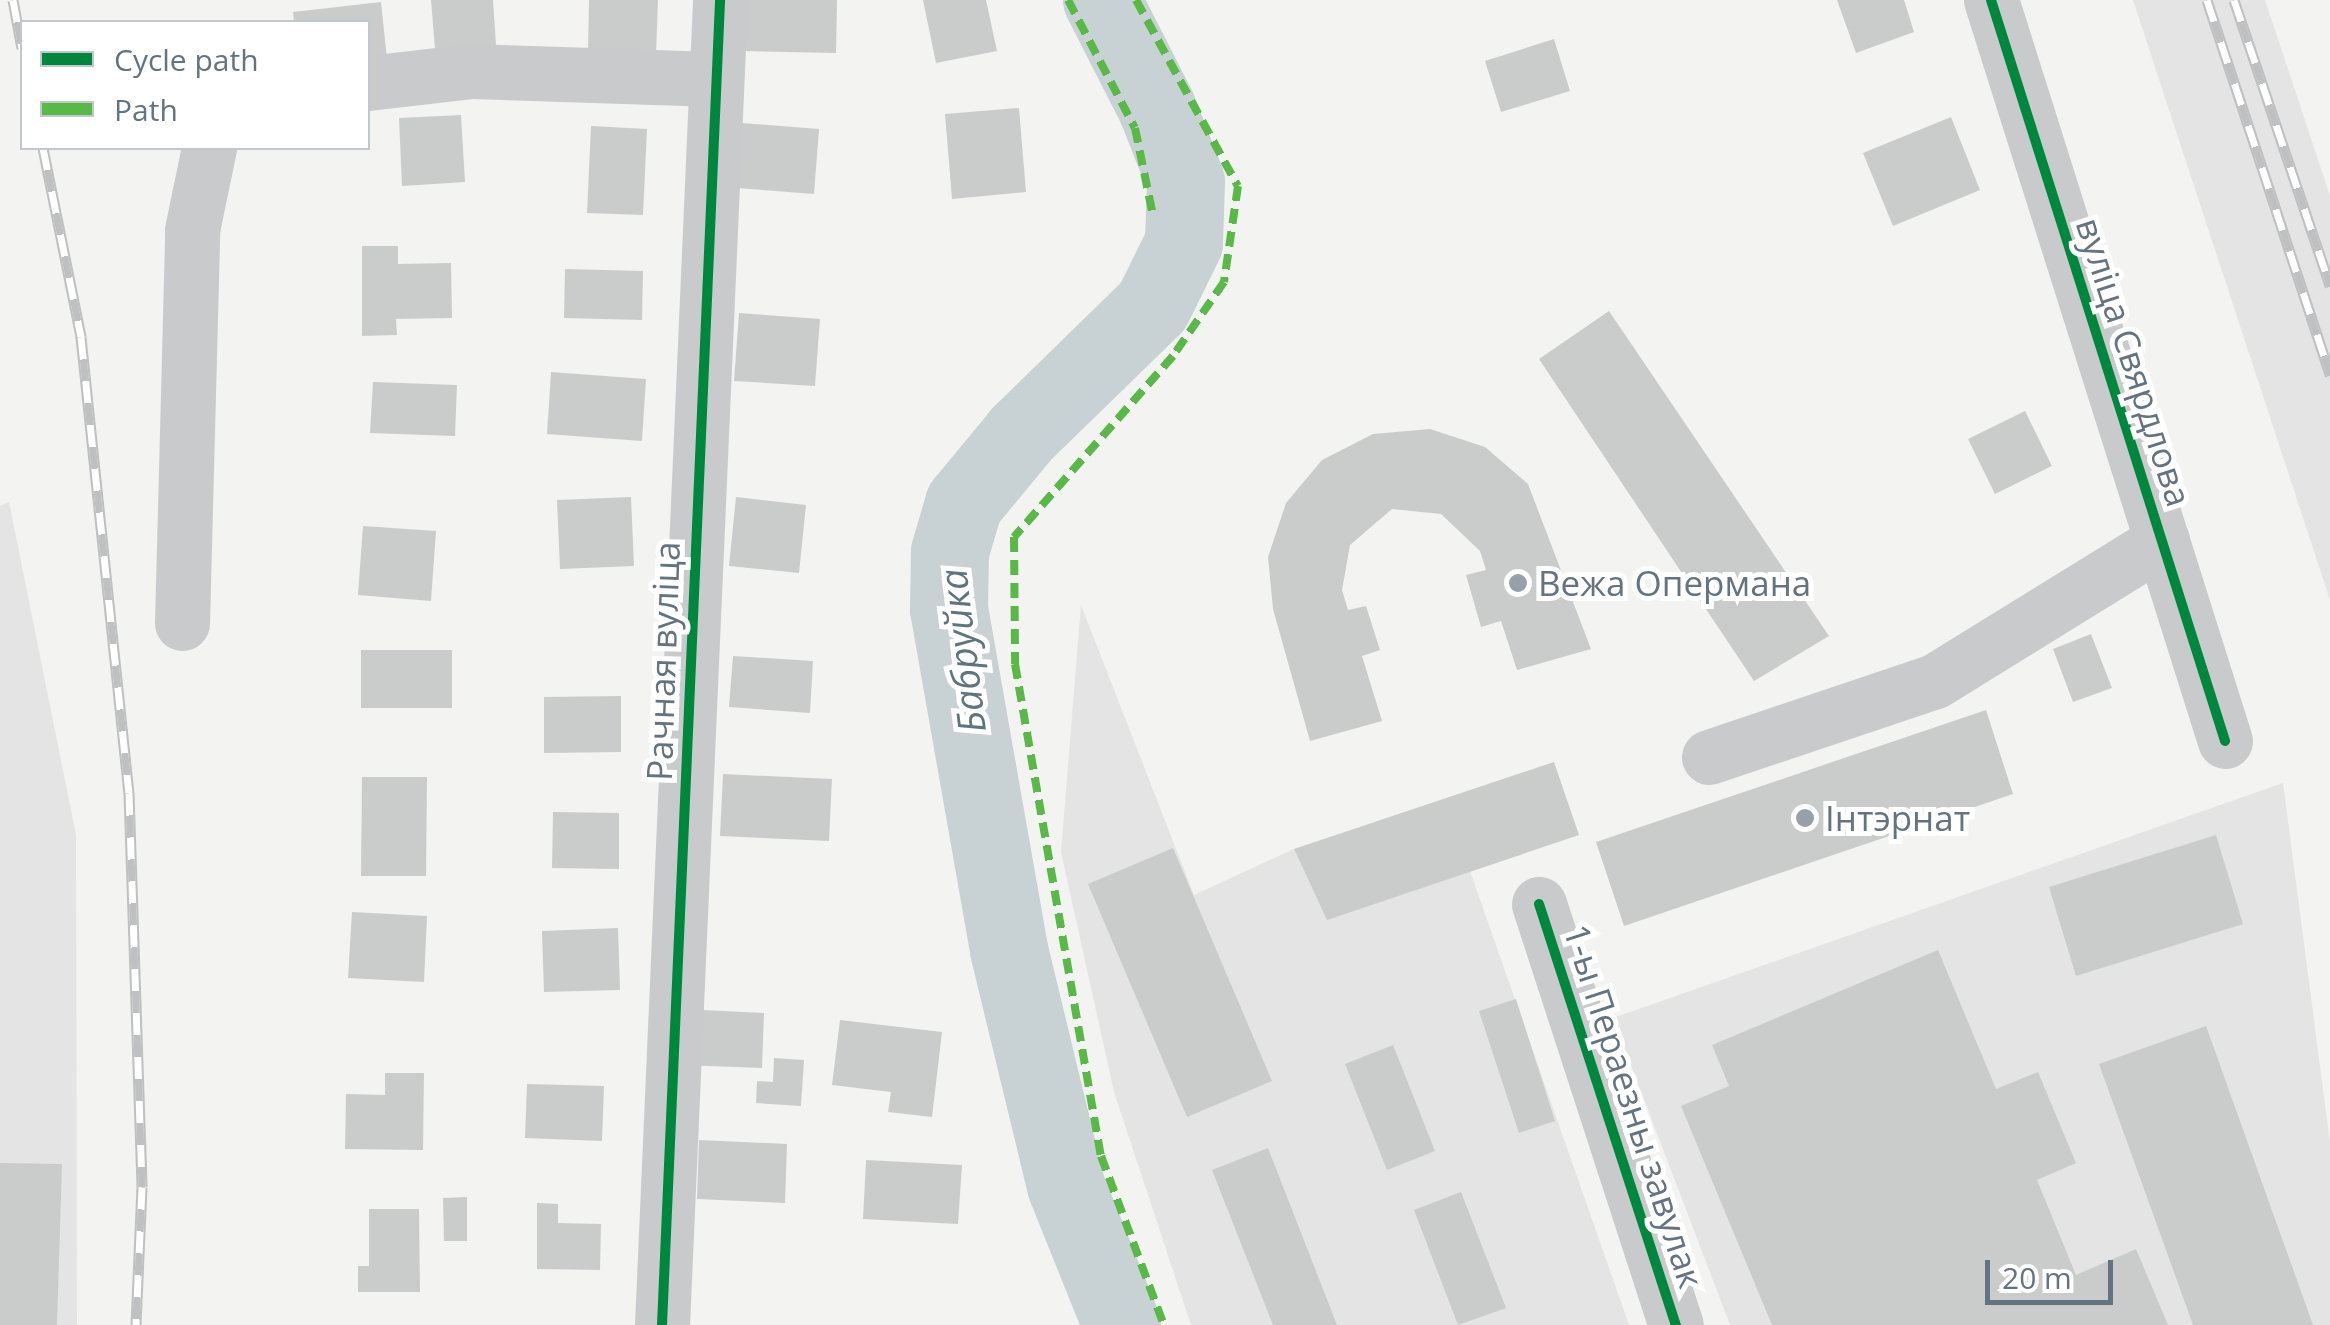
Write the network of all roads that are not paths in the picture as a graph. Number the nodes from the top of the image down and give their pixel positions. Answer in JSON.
{"nodes":[{"id":1,"x":720,"y":0,"type":"edge"},
{"id":2,"x":1990,"y":0,"type":"edge"},
{"id":3,"x":716,"y":79,"type":"junction"},
{"id":4,"x":370,"y":83,"type":"edge"},
{"id":5,"x":209,"y":150,"type":"edge"},
{"id":6,"x":2162,"y":540,"type":"junction"},
{"id":7,"x":182,"y":623,"type":"dead end"},
{"id":8,"x":2225,"y":741,"type":"dead end"},
{"id":9,"x":1709,"y":757,"type":"dead end"},
{"id":10,"x":1540,"y":904,"type":"dead end"},
{"id":11,"x":662,"y":1325,"type":"edge"},
{"id":12,"x":1676,"y":1325,"type":"edge"}],
"edges":[{"from":1,"to":3,"type":"street","name":"Рачная вуліца"},
{"from":2,"to":6,"type":"street","name":"вуліца Свярдлова"},
{"from":3,"to":4,"type":"street"},
{"from":3,"to":11,"type":"street","name":"Рачная вуліца"},
{"from":5,"to":7,"type":"street"},
{"from":6,"to":8,"type":"street","name":"вуліца Свярдлова"},
{"from":6,"to":9,"type":"street"},
{"from":10,"to":12,"type":"street","name":"1-ы Пераезны завулак"}]}
